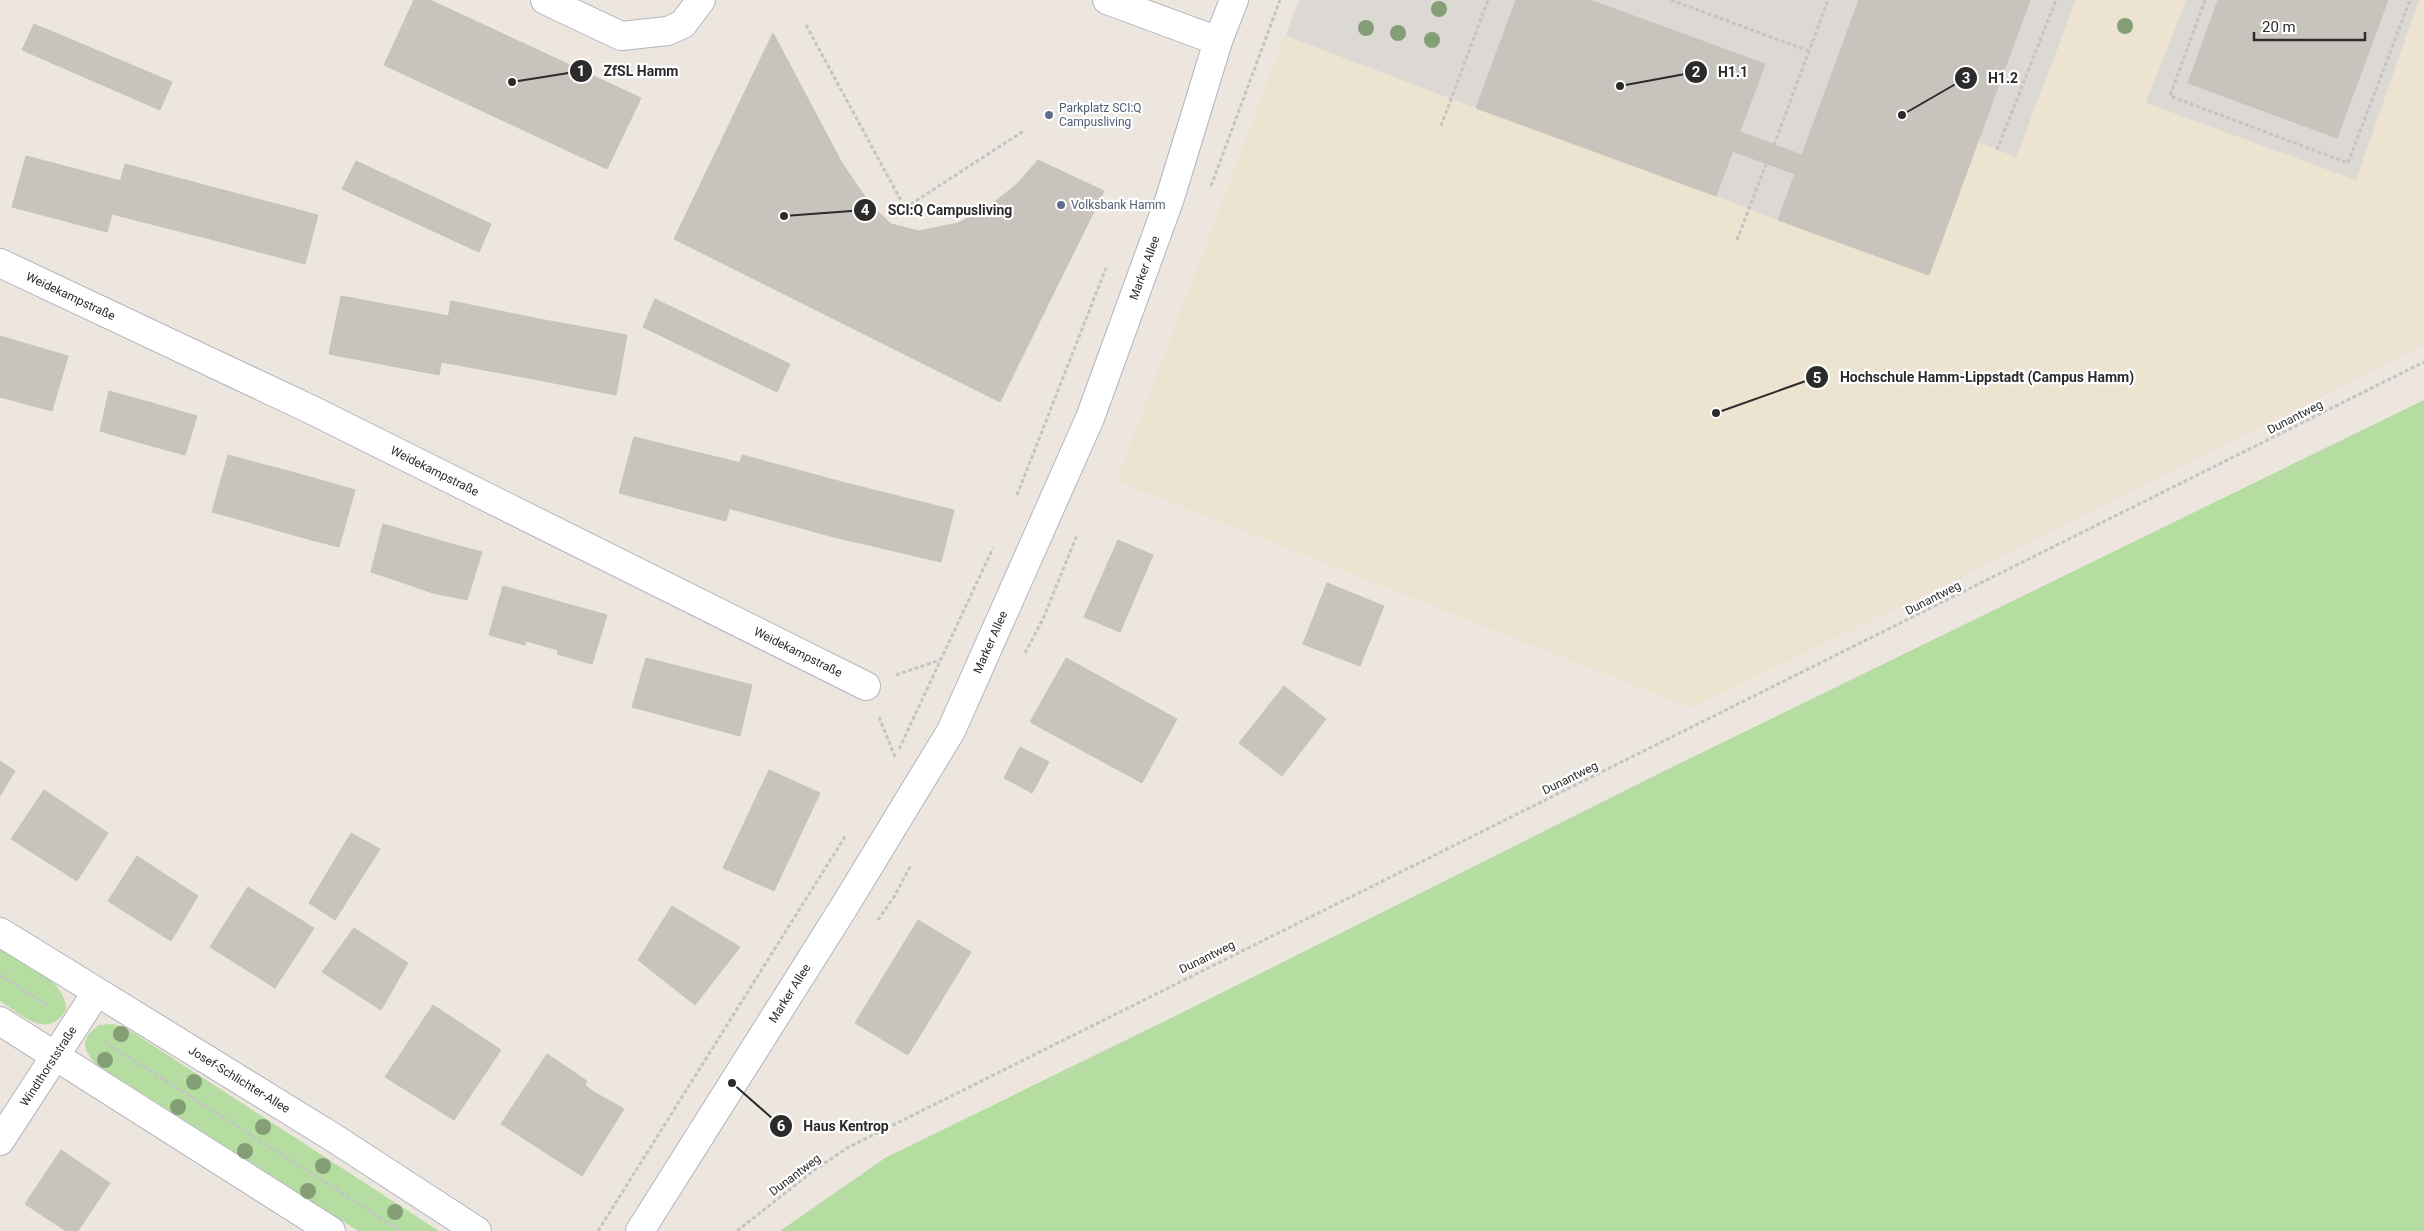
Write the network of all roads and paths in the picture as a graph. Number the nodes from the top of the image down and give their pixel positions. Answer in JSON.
{"nodes":[{"id":1,"x":545,"y":0,"type":"edge"},
{"id":2,"x":701,"y":0,"type":"edge"},
{"id":3,"x":1107,"y":0,"type":"edge"},
{"id":4,"x":1234,"y":0,"type":"edge"},
{"id":5,"x":1488,"y":0,"type":"edge"},
{"id":6,"x":1670,"y":0,"type":"edge"},
{"id":7,"x":1828,"y":0,"type":"edge"},
{"id":8,"x":2056,"y":0,"type":"edge"},
{"id":9,"x":2205,"y":0,"type":"edge"},
{"id":10,"x":2410,"y":0,"type":"edge"},
{"id":11,"x":806,"y":25,"type":"dead end"},
{"id":12,"x":1218,"y":41,"type":"junction"},
{"id":13,"x":1809,"y":51,"type":"junction"},
{"id":14,"x":1441,"y":126,"type":"dead end"},
{"id":15,"x":1025,"y":130,"type":"dead end"},
{"id":16,"x":1774,"y":145,"type":"dead end"},
{"id":17,"x":1997,"y":150,"type":"dead end"},
{"id":18,"x":1766,"y":164,"type":"dead end"},
{"id":19,"x":1737,"y":240,"type":"dead end"},
{"id":20,"x":0,"y":263,"type":"edge"},
{"id":21,"x":1108,"y":263,"type":"dead end"},
{"id":22,"x":2424,"y":362,"type":"edge"},
{"id":23,"x":1013,"y":504,"type":"dead end"},
{"id":24,"x":997,"y":539,"type":"dead end"},
{"id":25,"x":866,"y":686,"type":"dead end"},
{"id":26,"x":890,"y":765,"type":"dead end"},
{"id":27,"x":848,"y":831,"type":"dead end"},
{"id":28,"x":0,"y":932,"type":"edge"},
{"id":29,"x":0,"y":975,"type":"edge"},
{"id":30,"x":96,"y":993,"type":"junction"},
{"id":31,"x":0,"y":1021,"type":"edge"},
{"id":32,"x":76,"y":1024,"type":"junction"},
{"id":33,"x":55,"y":1056,"type":"junction"},
{"id":34,"x":0,"y":1141,"type":"edge"},
{"id":35,"x":331,"y":1231,"type":"edge"},
{"id":36,"x":401,"y":1231,"type":"edge"},
{"id":37,"x":477,"y":1231,"type":"edge"},
{"id":38,"x":598,"y":1231,"type":"edge"},
{"id":39,"x":640,"y":1231,"type":"edge"},
{"id":40,"x":737,"y":1231,"type":"edge"}],
"edges":[{"from":1,"to":2,"type":"street"},
{"from":3,"to":12,"type":"street"},
{"from":4,"to":12,"type":"street","name":"Marker Allee"},
{"from":5,"to":14,"type":"path"},
{"from":6,"to":13,"type":"path"},
{"from":7,"to":13,"type":"path"},
{"from":8,"to":17,"type":"path"},
{"from":9,"to":10,"type":"path"},
{"from":11,"to":15,"type":"path"},
{"from":12,"to":39,"type":"street","name":"Marker Allee"},
{"from":13,"to":16,"type":"path"},
{"from":18,"to":19,"type":"path"},
{"from":20,"to":25,"type":"street","name":"Weidekampstraße"},
{"from":21,"to":23,"type":"path"},
{"from":22,"to":40,"type":"path","name":"Dunantweg"},
{"from":24,"to":26,"type":"path"},
{"from":27,"to":38,"type":"path"},
{"from":28,"to":30,"type":"street","name":"Josef-Schlichter-Allee"},
{"from":29,"to":32,"type":"path"},
{"from":30,"to":32,"type":"street","name":"Windthorststraße"},
{"from":30,"to":37,"type":"street","name":"Josef-Schlichter-Allee"},
{"from":31,"to":33,"type":"street"},
{"from":32,"to":33,"type":"street","name":"Windthorststraße"},
{"from":32,"to":36,"type":"path"},
{"from":33,"to":34,"type":"street","name":"Windthorststraße"},
{"from":33,"to":35,"type":"street"}]}
